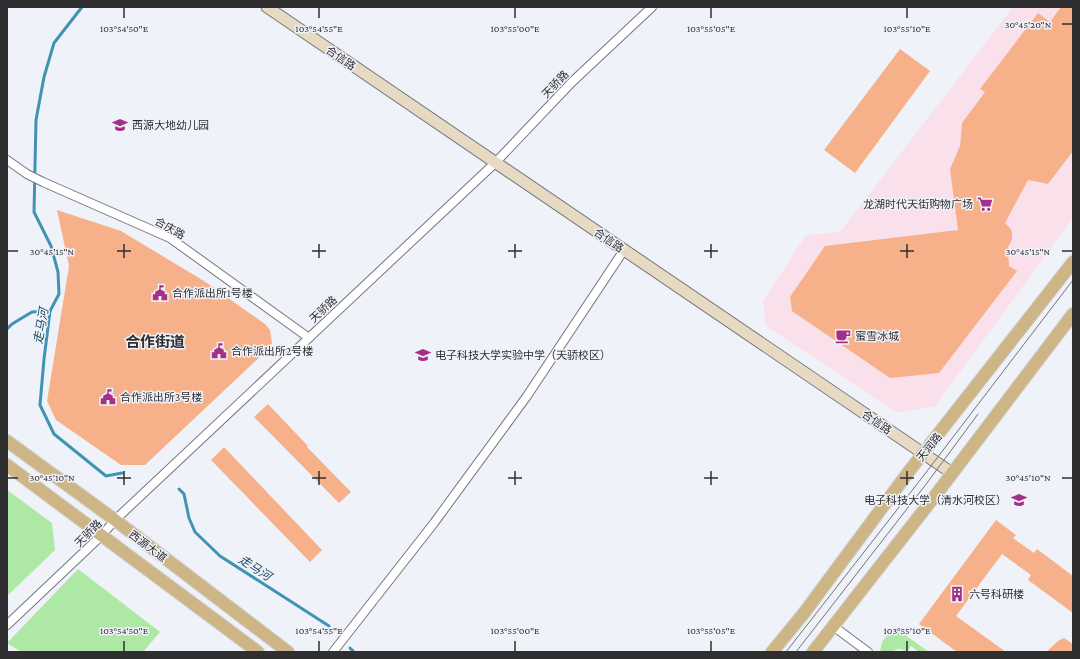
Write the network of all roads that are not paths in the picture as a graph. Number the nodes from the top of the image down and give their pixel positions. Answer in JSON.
{"nodes":[{"id":1,"x":267,"y":7,"type":"edge"},
{"id":2,"x":652,"y":7,"type":"edge"},
{"id":3,"x":7,"y":160,"type":"edge"},
{"id":4,"x":495,"y":163,"type":"junction"},
{"id":5,"x":624,"y":250,"type":"junction"},
{"id":6,"x":1073,"y":262,"type":"edge"},
{"id":7,"x":1073,"y":314,"type":"edge"},
{"id":8,"x":309,"y":338,"type":"junction"},
{"id":9,"x":7,"y":441,"type":"edge"},
{"id":10,"x":924,"y":454,"type":"junction"},
{"id":11,"x":7,"y":465,"type":"edge"},
{"id":12,"x":952,"y":473,"type":"junction"},
{"id":13,"x":115,"y":520,"type":"junction"},
{"id":14,"x":102,"y":535,"type":"junction"},
{"id":15,"x":7,"y":625,"type":"edge"},
{"id":16,"x":833,"y":626,"type":"junction"},
{"id":17,"x":258,"y":652,"type":"edge"},
{"id":18,"x":288,"y":652,"type":"edge"},
{"id":19,"x":333,"y":652,"type":"edge"},
{"id":20,"x":772,"y":652,"type":"edge"},
{"id":21,"x":813,"y":652,"type":"edge"},
{"id":22,"x":868,"y":652,"type":"edge"}],
"edges":[{"from":1,"to":4,"type":"street","name":"合信路"},
{"from":2,"to":4,"type":"street","name":"天骄路"},
{"from":3,"to":8,"type":"street","name":"合庆路"},
{"from":4,"to":5,"type":"street","name":"合信路"},
{"from":4,"to":8,"type":"street","name":"天骄路"},
{"from":5,"to":10,"type":"street","name":"合信路"},
{"from":5,"to":19,"type":"street"},
{"from":6,"to":10,"type":"main road","name":"天润路"},
{"from":7,"to":12,"type":"main road"},
{"from":8,"to":13,"type":"street","name":"天骄路"},
{"from":9,"to":13,"type":"main road","name":"西源大道"},
{"from":10,"to":12,"type":"street","name":"合信路"},
{"from":10,"to":20,"type":"main road","name":"天润路"},
{"from":11,"to":14,"type":"main road","name":"西源大道"},
{"from":12,"to":16,"type":"main road"},
{"from":13,"to":14,"type":"street","name":"天骄路"},
{"from":13,"to":18,"type":"main road","name":"西源大道"},
{"from":14,"to":15,"type":"street","name":"天骄路"},
{"from":14,"to":17,"type":"main road","name":"西源大道"},
{"from":16,"to":21,"type":"main road"},
{"from":16,"to":22,"type":"street"}]}
